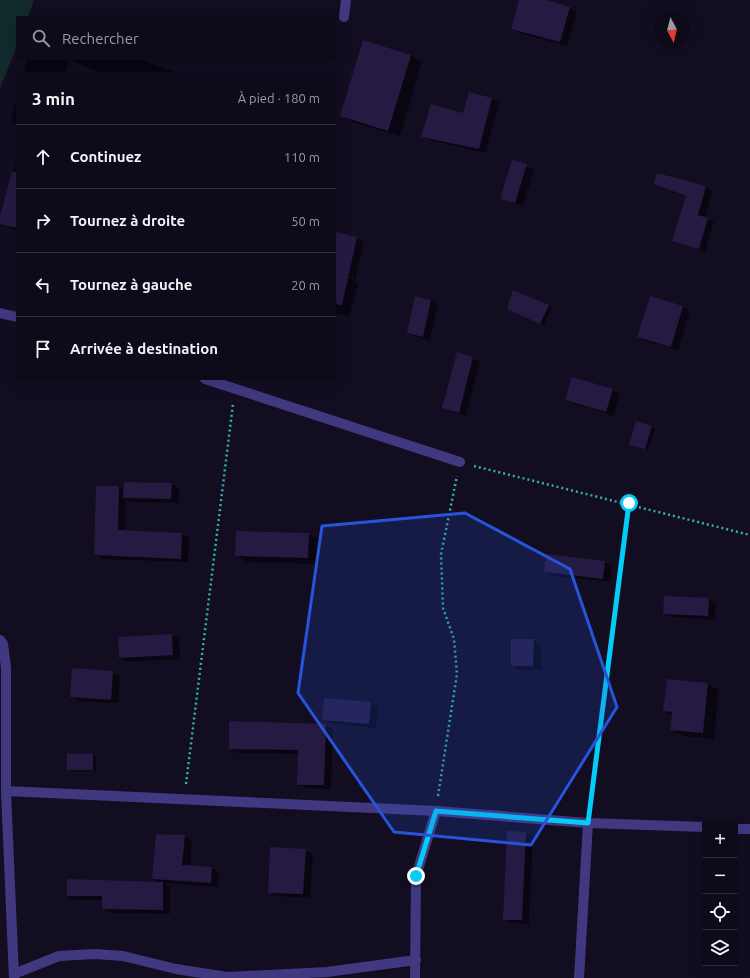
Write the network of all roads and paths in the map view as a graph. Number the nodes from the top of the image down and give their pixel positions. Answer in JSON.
{"nodes":[{"id":1,"x":346,"y":0,"type":"edge"},
{"id":2,"x":344,"y":17,"type":"dead end"},
{"id":3,"x":0,"y":313,"type":"edge"},
{"id":4,"x":16,"y":317,"type":"edge"},
{"id":5,"x":208,"y":380,"type":"edge"},
{"id":6,"x":234,"y":390,"type":"junction"},
{"id":7,"x":460,"y":462,"type":"junction"},
{"id":8,"x":629,"y":503,"type":"junction"},
{"id":9,"x":750,"y":535,"type":"edge"},
{"id":10,"x":0,"y":640,"type":"edge"},
{"id":11,"x":6,"y":791,"type":"junction"},
{"id":12,"x":184,"y":798,"type":"junction"},
{"id":13,"x":436,"y":811,"type":"junction"},
{"id":14,"x":588,"y":823,"type":"junction"},
{"id":15,"x":702,"y":827,"type":"edge"},
{"id":16,"x":738,"y":829,"type":"edge"},
{"id":17,"x":750,"y":829,"type":"edge"},
{"id":18,"x":416,"y":960,"type":"junction"},
{"id":19,"x":14,"y":976,"type":"edge"},
{"id":20,"x":415,"y":978,"type":"edge"},
{"id":21,"x":579,"y":978,"type":"edge"}],
"edges":[{"from":1,"to":2,"type":"street"},
{"from":3,"to":4,"type":"street"},
{"from":5,"to":6,"type":"street"},
{"from":6,"to":7,"type":"street"},
{"from":6,"to":12,"type":"path"},
{"from":7,"to":8,"type":"path"},
{"from":7,"to":13,"type":"path"},
{"from":8,"to":9,"type":"path"},
{"from":8,"to":14,"type":"path"},
{"from":10,"to":11,"type":"street"},
{"from":11,"to":12,"type":"street"},
{"from":11,"to":19,"type":"street"},
{"from":12,"to":13,"type":"street"},
{"from":13,"to":14,"type":"street"},
{"from":13,"to":18,"type":"street"},
{"from":14,"to":15,"type":"street"},
{"from":14,"to":21,"type":"street"},
{"from":16,"to":17,"type":"street"},
{"from":18,"to":19,"type":"street"},
{"from":18,"to":20,"type":"street"}]}
